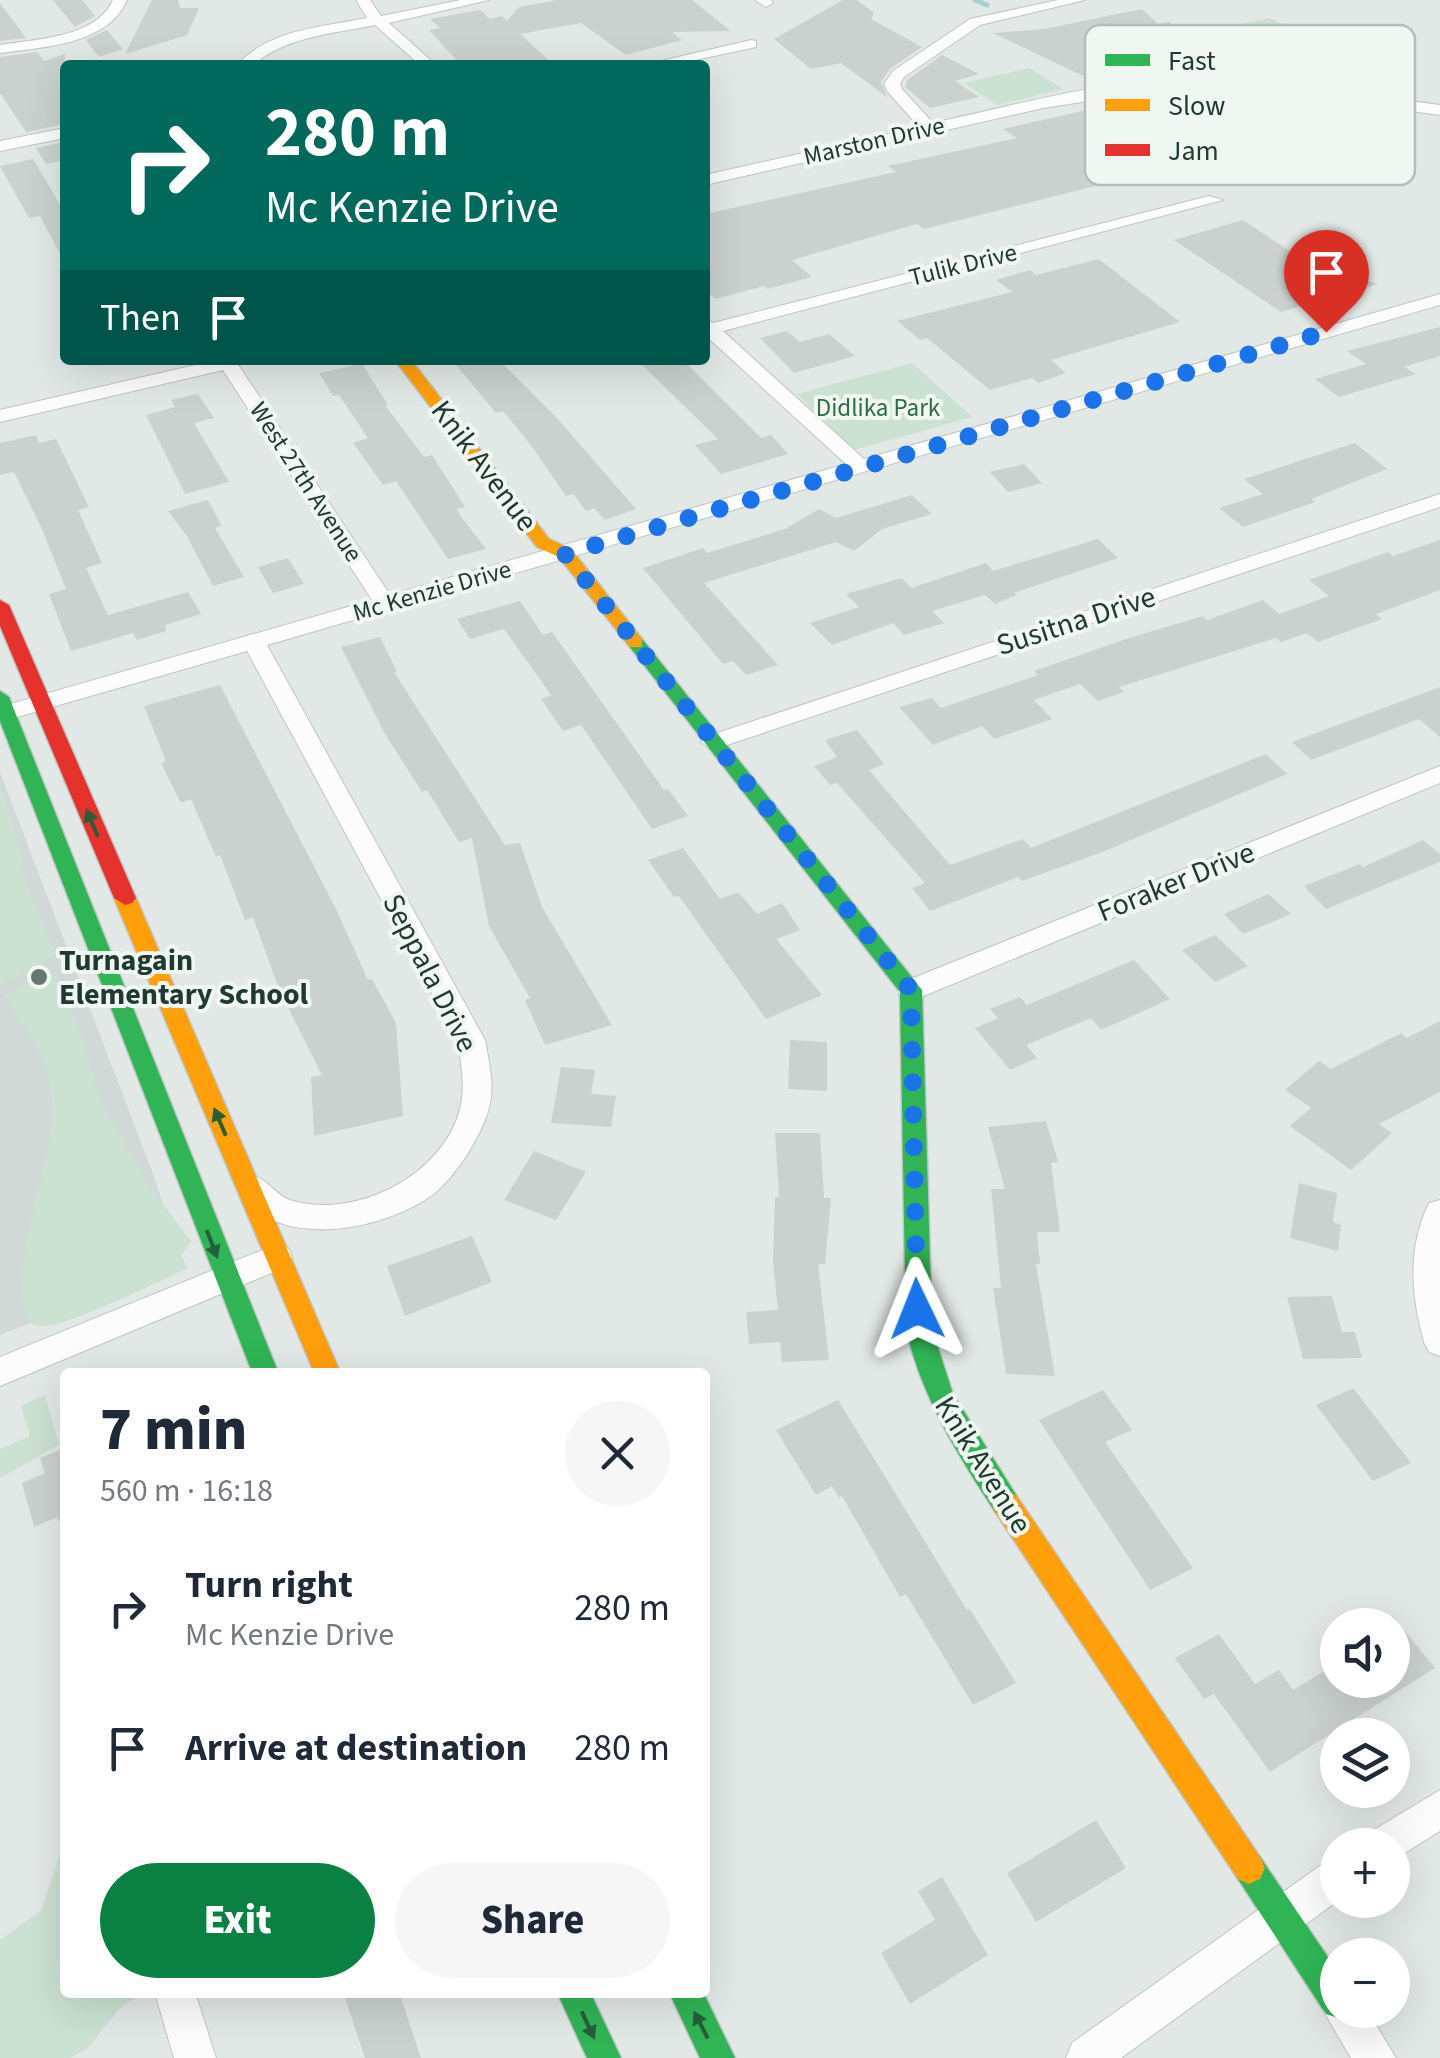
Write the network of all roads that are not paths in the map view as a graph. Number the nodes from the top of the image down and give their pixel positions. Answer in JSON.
{"nodes":[{"id":1,"x":120,"y":0,"type":"edge"},
{"id":2,"x":363,"y":0,"type":"edge"},
{"id":3,"x":482,"y":0,"type":"edge"},
{"id":4,"x":1078,"y":0,"type":"edge"},
{"id":5,"x":1027,"y":4,"type":"edge"},
{"id":6,"x":381,"y":19,"type":"junction"},
{"id":7,"x":751,"y":44,"type":"dead end"},
{"id":8,"x":0,"y":49,"type":"edge"},
{"id":9,"x":249,"y":60,"type":"edge"},
{"id":10,"x":424,"y":60,"type":"edge"},
{"id":11,"x":675,"y":60,"type":"edge"},
{"id":12,"x":1085,"y":96,"type":"edge"},
{"id":13,"x":1415,"y":106,"type":"edge"},
{"id":14,"x":1440,"y":110,"type":"edge"},
{"id":15,"x":930,"y":128,"type":"junction"},
{"id":16,"x":60,"y":135,"type":"edge"},
{"id":17,"x":0,"y":146,"type":"edge"},
{"id":18,"x":710,"y":179,"type":"edge"},
{"id":19,"x":1215,"y":200,"type":"dead end"},
{"id":20,"x":1440,"y":299,"type":"edge"},
{"id":21,"x":710,"y":326,"type":"edge"},
{"id":22,"x":710,"y":330,"type":"edge"},
{"id":23,"x":214,"y":365,"type":"edge"},
{"id":24,"x":229,"y":365,"type":"edge"},
{"id":25,"x":407,"y":365,"type":"edge"},
{"id":26,"x":0,"y":416,"type":"edge"},
{"id":27,"x":860,"y":466,"type":"junction"},
{"id":28,"x":1440,"y":500,"type":"edge"},
{"id":29,"x":565,"y":554,"type":"junction"},
{"id":30,"x":385,"y":604,"type":"junction"},
{"id":31,"x":0,"y":606,"type":"edge"},
{"id":32,"x":253,"y":641,"type":"junction"},
{"id":33,"x":41,"y":702,"type":"junction"},
{"id":34,"x":2,"y":708,"type":"edge"},
{"id":35,"x":713,"y":742,"type":"junction"},
{"id":36,"x":1435,"y":783,"type":"edge"},
{"id":37,"x":911,"y":990,"type":"junction"},
{"id":38,"x":244,"y":1180,"type":"junction"},
{"id":39,"x":1440,"y":1212,"type":"edge"},
{"id":40,"x":277,"y":1257,"type":"junction"},
{"id":41,"x":226,"y":1279,"type":"junction"},
{"id":42,"x":1440,"y":1342,"type":"edge"},
{"id":43,"x":263,"y":1368,"type":"edge"},
{"id":44,"x":324,"y":1368,"type":"edge"},
{"id":45,"x":0,"y":1372,"type":"edge"},
{"id":46,"x":1440,"y":1808,"type":"edge"},
{"id":47,"x":1410,"y":1829,"type":"edge"},
{"id":48,"x":1320,"y":1889,"type":"edge"},
{"id":49,"x":1280,"y":1916,"type":"junction"},
{"id":50,"x":1320,"y":1975,"type":"edge"},
{"id":51,"x":176,"y":1998,"type":"edge"},
{"id":52,"x":576,"y":1998,"type":"edge"},
{"id":53,"x":688,"y":1998,"type":"edge"},
{"id":54,"x":1355,"y":2028,"type":"edge"},
{"id":55,"x":194,"y":2058,"type":"edge"},
{"id":56,"x":604,"y":2058,"type":"edge"},
{"id":57,"x":718,"y":2058,"type":"edge"},
{"id":58,"x":1087,"y":2058,"type":"edge"},
{"id":59,"x":1375,"y":2058,"type":"edge"}],
"edges":[{"from":1,"to":8,"type":"street"},
{"from":2,"to":6,"type":"street"},
{"from":3,"to":6,"type":"street"},
{"from":4,"to":5,"type":"street"},
{"from":5,"to":15,"type":"street"},
{"from":6,"to":9,"type":"street"},
{"from":6,"to":10,"type":"street"},
{"from":7,"to":11,"type":"street"},
{"from":12,"to":15,"type":"street","name":"Marston Drive"},
{"from":13,"to":14,"type":"street","name":"Marston Drive"},
{"from":15,"to":18,"type":"street","name":"Marston Drive"},
{"from":16,"to":17,"type":"street"},
{"from":19,"to":21,"type":"street","name":"Tulik Drive"},
{"from":20,"to":27,"type":"street","name":"Mc Kenzie Drive"},
{"from":22,"to":27,"type":"street"},
{"from":23,"to":26,"type":"street"},
{"from":24,"to":30,"type":"street","name":"West 27th Avenue"},
{"from":25,"to":29,"type":"street","name":"Knik Avenue"},
{"from":27,"to":29,"type":"street","name":"Mc Kenzie Drive"},
{"from":28,"to":35,"type":"street","name":"Susitna Drive"},
{"from":29,"to":30,"type":"street","name":"Mc Kenzie Drive"},
{"from":29,"to":35,"type":"street","name":"Knik Avenue"},
{"from":30,"to":32,"type":"street","name":"Mc Kenzie Drive"},
{"from":31,"to":33,"type":"street"},
{"from":32,"to":33,"type":"street","name":"Mc Kenzie Drive"},
{"from":32,"to":38,"type":"street","name":"Seppala Drive"},
{"from":33,"to":34,"type":"street","name":"Mc Kenzie Drive"},
{"from":38,"to":33,"type":"street","one_way":true},
{"from":34,"to":41,"type":"street","one_way":true},
{"from":35,"to":37,"type":"street","name":"Knik Avenue"},
{"from":36,"to":37,"type":"street","name":"Foraker Drive"},
{"from":37,"to":49,"type":"street","name":"Knik Avenue"},
{"from":38,"to":40,"type":"street"},
{"from":39,"to":42,"type":"street"},
{"from":40,"to":41,"type":"street"},
{"from":40,"to":44,"type":"street"},
{"from":41,"to":43,"type":"street"},
{"from":41,"to":45,"type":"street"},
{"from":46,"to":47,"type":"street"},
{"from":48,"to":49,"type":"street"},
{"from":49,"to":50,"type":"street","name":"Knik Avenue"},
{"from":49,"to":58,"type":"street"},
{"from":51,"to":55,"type":"street"},
{"from":52,"to":56,"type":"street","one_way":true},
{"from":57,"to":53,"type":"street","one_way":true},
{"from":54,"to":59,"type":"street"}]}
